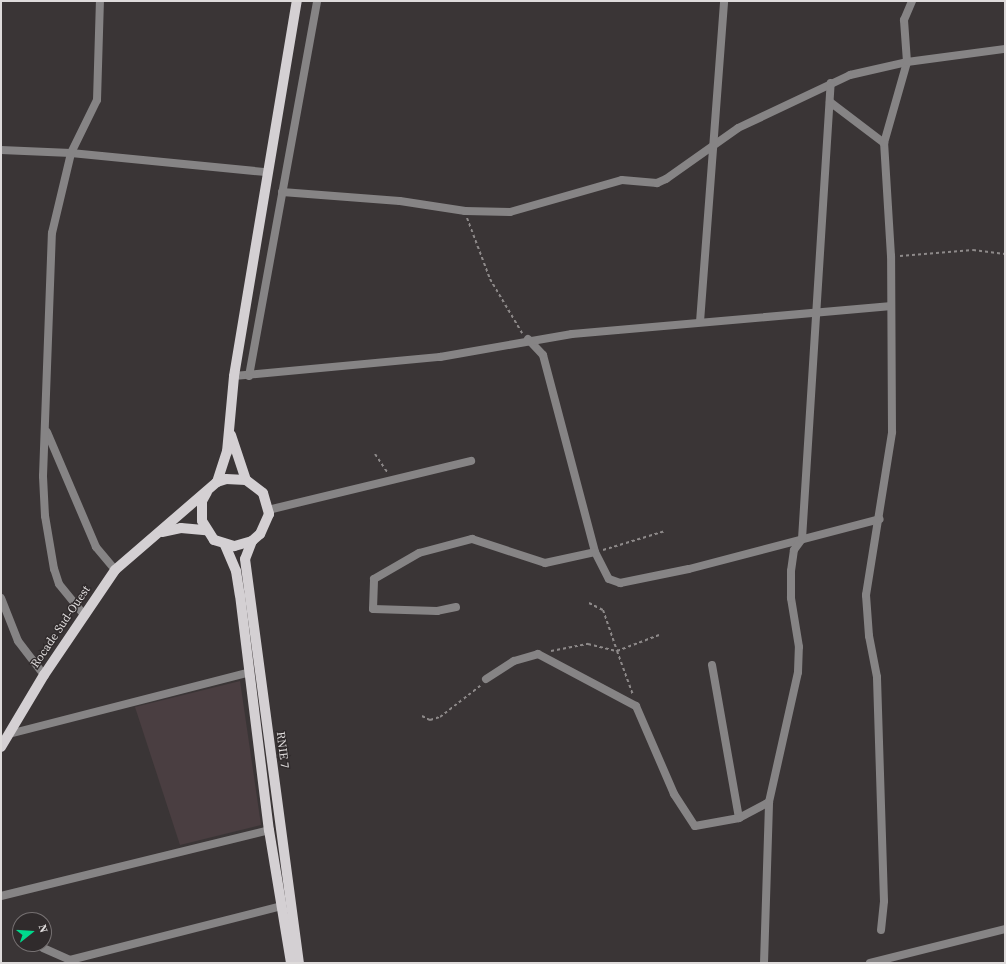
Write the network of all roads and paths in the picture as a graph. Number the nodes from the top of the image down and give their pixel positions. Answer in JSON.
{"nodes":[{"id":1,"x":100,"y":1,"type":"edge"},
{"id":2,"x":296,"y":1,"type":"edge"},
{"id":3,"x":317,"y":1,"type":"edge"},
{"id":4,"x":724,"y":1,"type":"edge"},
{"id":5,"x":912,"y":1,"type":"edge"},
{"id":6,"x":1005,"y":49,"type":"edge"},
{"id":7,"x":907,"y":62,"type":"junction"},
{"id":8,"x":831,"y":84,"type":"junction"},
{"id":9,"x":830,"y":102,"type":"junction"},
{"id":10,"x":715,"y":142,"type":"junction"},
{"id":11,"x":884,"y":143,"type":"junction"},
{"id":12,"x":1,"y":150,"type":"edge"},
{"id":13,"x":70,"y":153,"type":"junction"},
{"id":14,"x":266,"y":172,"type":"junction"},
{"id":15,"x":282,"y":192,"type":"junction"},
{"id":16,"x":465,"y":211,"type":"junction"},
{"id":17,"x":1005,"y":254,"type":"edge"},
{"id":18,"x":891,"y":256,"type":"junction"},
{"id":19,"x":889,"y":306,"type":"junction"},
{"id":20,"x":818,"y":312,"type":"junction"},
{"id":21,"x":700,"y":322,"type":"junction"},
{"id":22,"x":528,"y":339,"type":"junction"},
{"id":23,"x":234,"y":376,"type":"junction"},
{"id":24,"x":249,"y":376,"type":"junction"},
{"id":25,"x":229,"y":420,"type":"junction"},
{"id":26,"x":46,"y":431,"type":"junction"},
{"id":27,"x":375,"y":454,"type":"dead end"},
{"id":28,"x":471,"y":461,"type":"dead end"},
{"id":29,"x":390,"y":478,"type":"junction"},
{"id":30,"x":246,"y":480,"type":"junction"},
{"id":31,"x":217,"y":482,"type":"junction"},
{"id":32,"x":207,"y":492,"type":"junction"},
{"id":33,"x":268,"y":510,"type":"junction"},
{"id":34,"x":880,"y":519,"type":"junction"},
{"id":35,"x":206,"y":530,"type":"junction"},
{"id":36,"x":665,"y":531,"type":"dead end"},
{"id":37,"x":156,"y":533,"type":"junction"},
{"id":38,"x":802,"y":539,"type":"junction"},
{"id":39,"x":252,"y":541,"type":"junction"},
{"id":40,"x":225,"y":545,"type":"junction"},
{"id":41,"x":595,"y":552,"type":"junction"},
{"id":42,"x":115,"y":570,"type":"junction"},
{"id":43,"x":1,"y":598,"type":"edge"},
{"id":44,"x":589,"y":603,"type":"dead end"},
{"id":45,"x":456,"y":606,"type":"dead end"},
{"id":46,"x":85,"y":616,"type":"junction"},
{"id":47,"x":659,"y":635,"type":"dead end"},
{"id":48,"x":617,"y":651,"type":"junction"},
{"id":49,"x":538,"y":654,"type":"junction"},
{"id":50,"x":712,"y":665,"type":"dead end"},
{"id":51,"x":247,"y":673,"type":"junction"},
{"id":52,"x":44,"y":675,"type":"junction"},
{"id":53,"x":486,"y":679,"type":"joint"},
{"id":54,"x":636,"y":706,"type":"junction"},
{"id":55,"x":422,"y":716,"type":"dead end"},
{"id":56,"x":9,"y":734,"type":"junction"},
{"id":57,"x":1,"y":748,"type":"edge"},
{"id":58,"x":769,"y":802,"type":"junction"},
{"id":59,"x":739,"y":818,"type":"junction"},
{"id":60,"x":269,"y":830,"type":"junction"},
{"id":61,"x":1,"y":896,"type":"edge"},
{"id":62,"x":282,"y":906,"type":"junction"},
{"id":63,"x":1005,"y":929,"type":"edge"},
{"id":64,"x":881,"y":930,"type":"dead end"},
{"id":65,"x":52,"y":952,"type":"edge"},
{"id":66,"x":291,"y":963,"type":"edge"},
{"id":67,"x":299,"y":963,"type":"edge"},
{"id":68,"x":764,"y":963,"type":"edge"},
{"id":69,"x":870,"y":963,"type":"edge"}],
"edges":[{"from":1,"to":13,"type":"street"},
{"from":2,"to":14,"type":"main road"},
{"from":3,"to":15,"type":"street"},
{"from":4,"to":10,"type":"street"},
{"from":5,"to":7,"type":"street"},
{"from":6,"to":7,"type":"street"},
{"from":7,"to":8,"type":"street"},
{"from":7,"to":11,"type":"street"},
{"from":8,"to":9,"type":"street"},
{"from":8,"to":10,"type":"street"},
{"from":9,"to":11,"type":"street"},
{"from":9,"to":20,"type":"street"},
{"from":10,"to":16,"type":"street"},
{"from":10,"to":21,"type":"street"},
{"from":11,"to":18,"type":"street"},
{"from":12,"to":13,"type":"street"},
{"from":13,"to":14,"type":"street"},
{"from":13,"to":26,"type":"street"},
{"from":14,"to":23,"type":"main road"},
{"from":15,"to":16,"type":"street"},
{"from":15,"to":24,"type":"street"},
{"from":16,"to":22,"type":"path"},
{"from":17,"to":18,"type":"path"},
{"from":18,"to":19,"type":"street"},
{"from":19,"to":20,"type":"street"},
{"from":19,"to":34,"type":"street"},
{"from":20,"to":21,"type":"street"},
{"from":20,"to":38,"type":"street"},
{"from":21,"to":22,"type":"street"},
{"from":22,"to":24,"type":"street"},
{"from":22,"to":41,"type":"street"},
{"from":23,"to":24,"type":"street"},
{"from":23,"to":25,"type":"main road"},
{"from":25,"to":30,"type":"main road"},
{"from":25,"to":31,"type":"main road"},
{"from":26,"to":42,"type":"street"},
{"from":26,"to":46,"type":"street"},
{"from":27,"to":29,"type":"path"},
{"from":28,"to":29,"type":"street"},
{"from":29,"to":33,"type":"street"},
{"from":30,"to":31,"type":"main road"},
{"from":30,"to":33,"type":"main road"},
{"from":31,"to":32,"type":"main road"},
{"from":32,"to":35,"type":"main road"},
{"from":32,"to":37,"type":"main road","name":"Rocade Sud-Ouest"},
{"from":33,"to":39,"type":"main road","number":"RNIE 7"},
{"from":34,"to":38,"type":"street"},
{"from":34,"to":64,"type":"street"},
{"from":35,"to":37,"type":"main road"},
{"from":35,"to":40,"type":"main road","number":"RNIE 7"},
{"from":36,"to":41,"type":"path"},
{"from":37,"to":42,"type":"main road","name":"Rocade Sud-Ouest"},
{"from":38,"to":41,"type":"street"},
{"from":38,"to":58,"type":"street"},
{"from":39,"to":40,"type":"main road"},
{"from":39,"to":67,"type":"main road","name":"RNIE 7","number":"RNIE 7"},
{"from":40,"to":51,"type":"main road","name":"RNIE 7","number":"RNIE 7"},
{"from":41,"to":45,"type":"street"},
{"from":42,"to":46,"type":"main road","name":"Rocade Sud-Ouest"},
{"from":43,"to":52,"type":"street"},
{"from":44,"to":48,"type":"path"},
{"from":46,"to":52,"type":"main road","name":"Rocade Sud-Ouest"},
{"from":47,"to":48,"type":"path"},
{"from":48,"to":49,"type":"path"},
{"from":48,"to":54,"type":"path"},
{"from":49,"to":53,"type":"street"},
{"from":49,"to":54,"type":"street"},
{"from":50,"to":59,"type":"street"},
{"from":51,"to":56,"type":"street"},
{"from":51,"to":60,"type":"main road","name":"RNIE 7","number":"RNIE 7"},
{"from":52,"to":56,"type":"main road","name":"Rocade Sud-Ouest"},
{"from":53,"to":55,"type":"path"},
{"from":54,"to":59,"type":"street"},
{"from":56,"to":57,"type":"main road","name":"Rocade Sud-Ouest"},
{"from":58,"to":59,"type":"street"},
{"from":58,"to":68,"type":"street"},
{"from":60,"to":61,"type":"street"},
{"from":60,"to":62,"type":"main road","name":"RNIE 7","number":"RNIE 7"},
{"from":62,"to":65,"type":"street"},
{"from":62,"to":66,"type":"main road","name":"RNIE 7","number":"RNIE 7"},
{"from":63,"to":69,"type":"street"}]}
